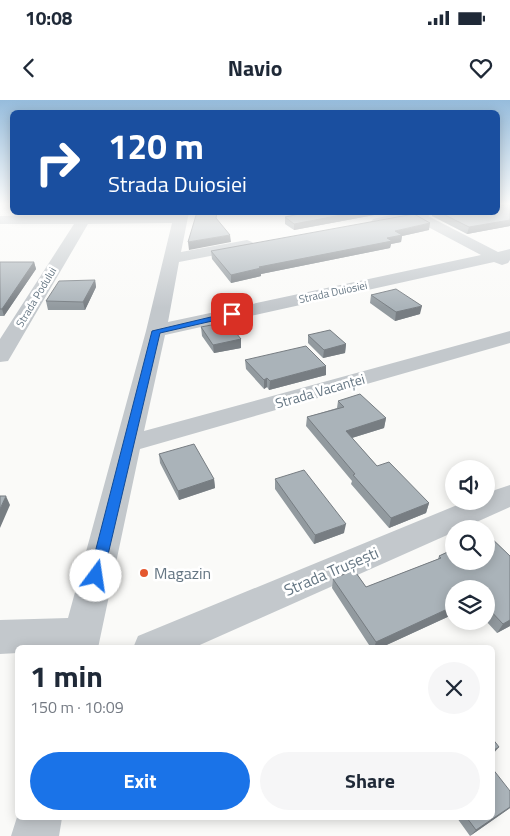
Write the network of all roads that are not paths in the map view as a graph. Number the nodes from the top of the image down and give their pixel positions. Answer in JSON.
{"nodes":[{"id":1,"x":72,"y":239,"type":"edge"},
{"id":2,"x":176,"y":239,"type":"edge"},
{"id":3,"x":469,"y":239,"type":"edge"},
{"id":4,"x":262,"y":242,"type":"edge"},
{"id":5,"x":505,"y":258,"type":"edge"},
{"id":6,"x":172,"y":259,"type":"junction"},
{"id":7,"x":156,"y":331,"type":"junction"},
{"id":8,"x":510,"y":337,"type":"edge"},
{"id":9,"x":0,"y":356,"type":"edge"},
{"id":10,"x":129,"y":444,"type":"junction"},
{"id":11,"x":510,"y":495,"type":"edge"},
{"id":12,"x":0,"y":637,"type":"edge"},
{"id":13,"x":80,"y":641,"type":"edge"},
{"id":14,"x":158,"y":645,"type":"edge"},
{"id":15,"x":38,"y":820,"type":"edge"},
{"id":16,"x":34,"y":836,"type":"edge"}],
"edges":[{"from":1,"to":9,"type":"street","name":"Strada Podului"},
{"from":2,"to":6,"type":"street"},
{"from":3,"to":5,"type":"street"},
{"from":4,"to":6,"type":"street"},
{"from":5,"to":7,"type":"street","name":"Strada Duiosiei"},
{"from":6,"to":7,"type":"street"},
{"from":7,"to":10,"type":"street"},
{"from":8,"to":10,"type":"street","name":"Strada Vacanței"},
{"from":10,"to":13,"type":"street"},
{"from":11,"to":14,"type":"street","name":"Strada Trușești"},
{"from":12,"to":13,"type":"street"},
{"from":15,"to":16,"type":"street"}]}
